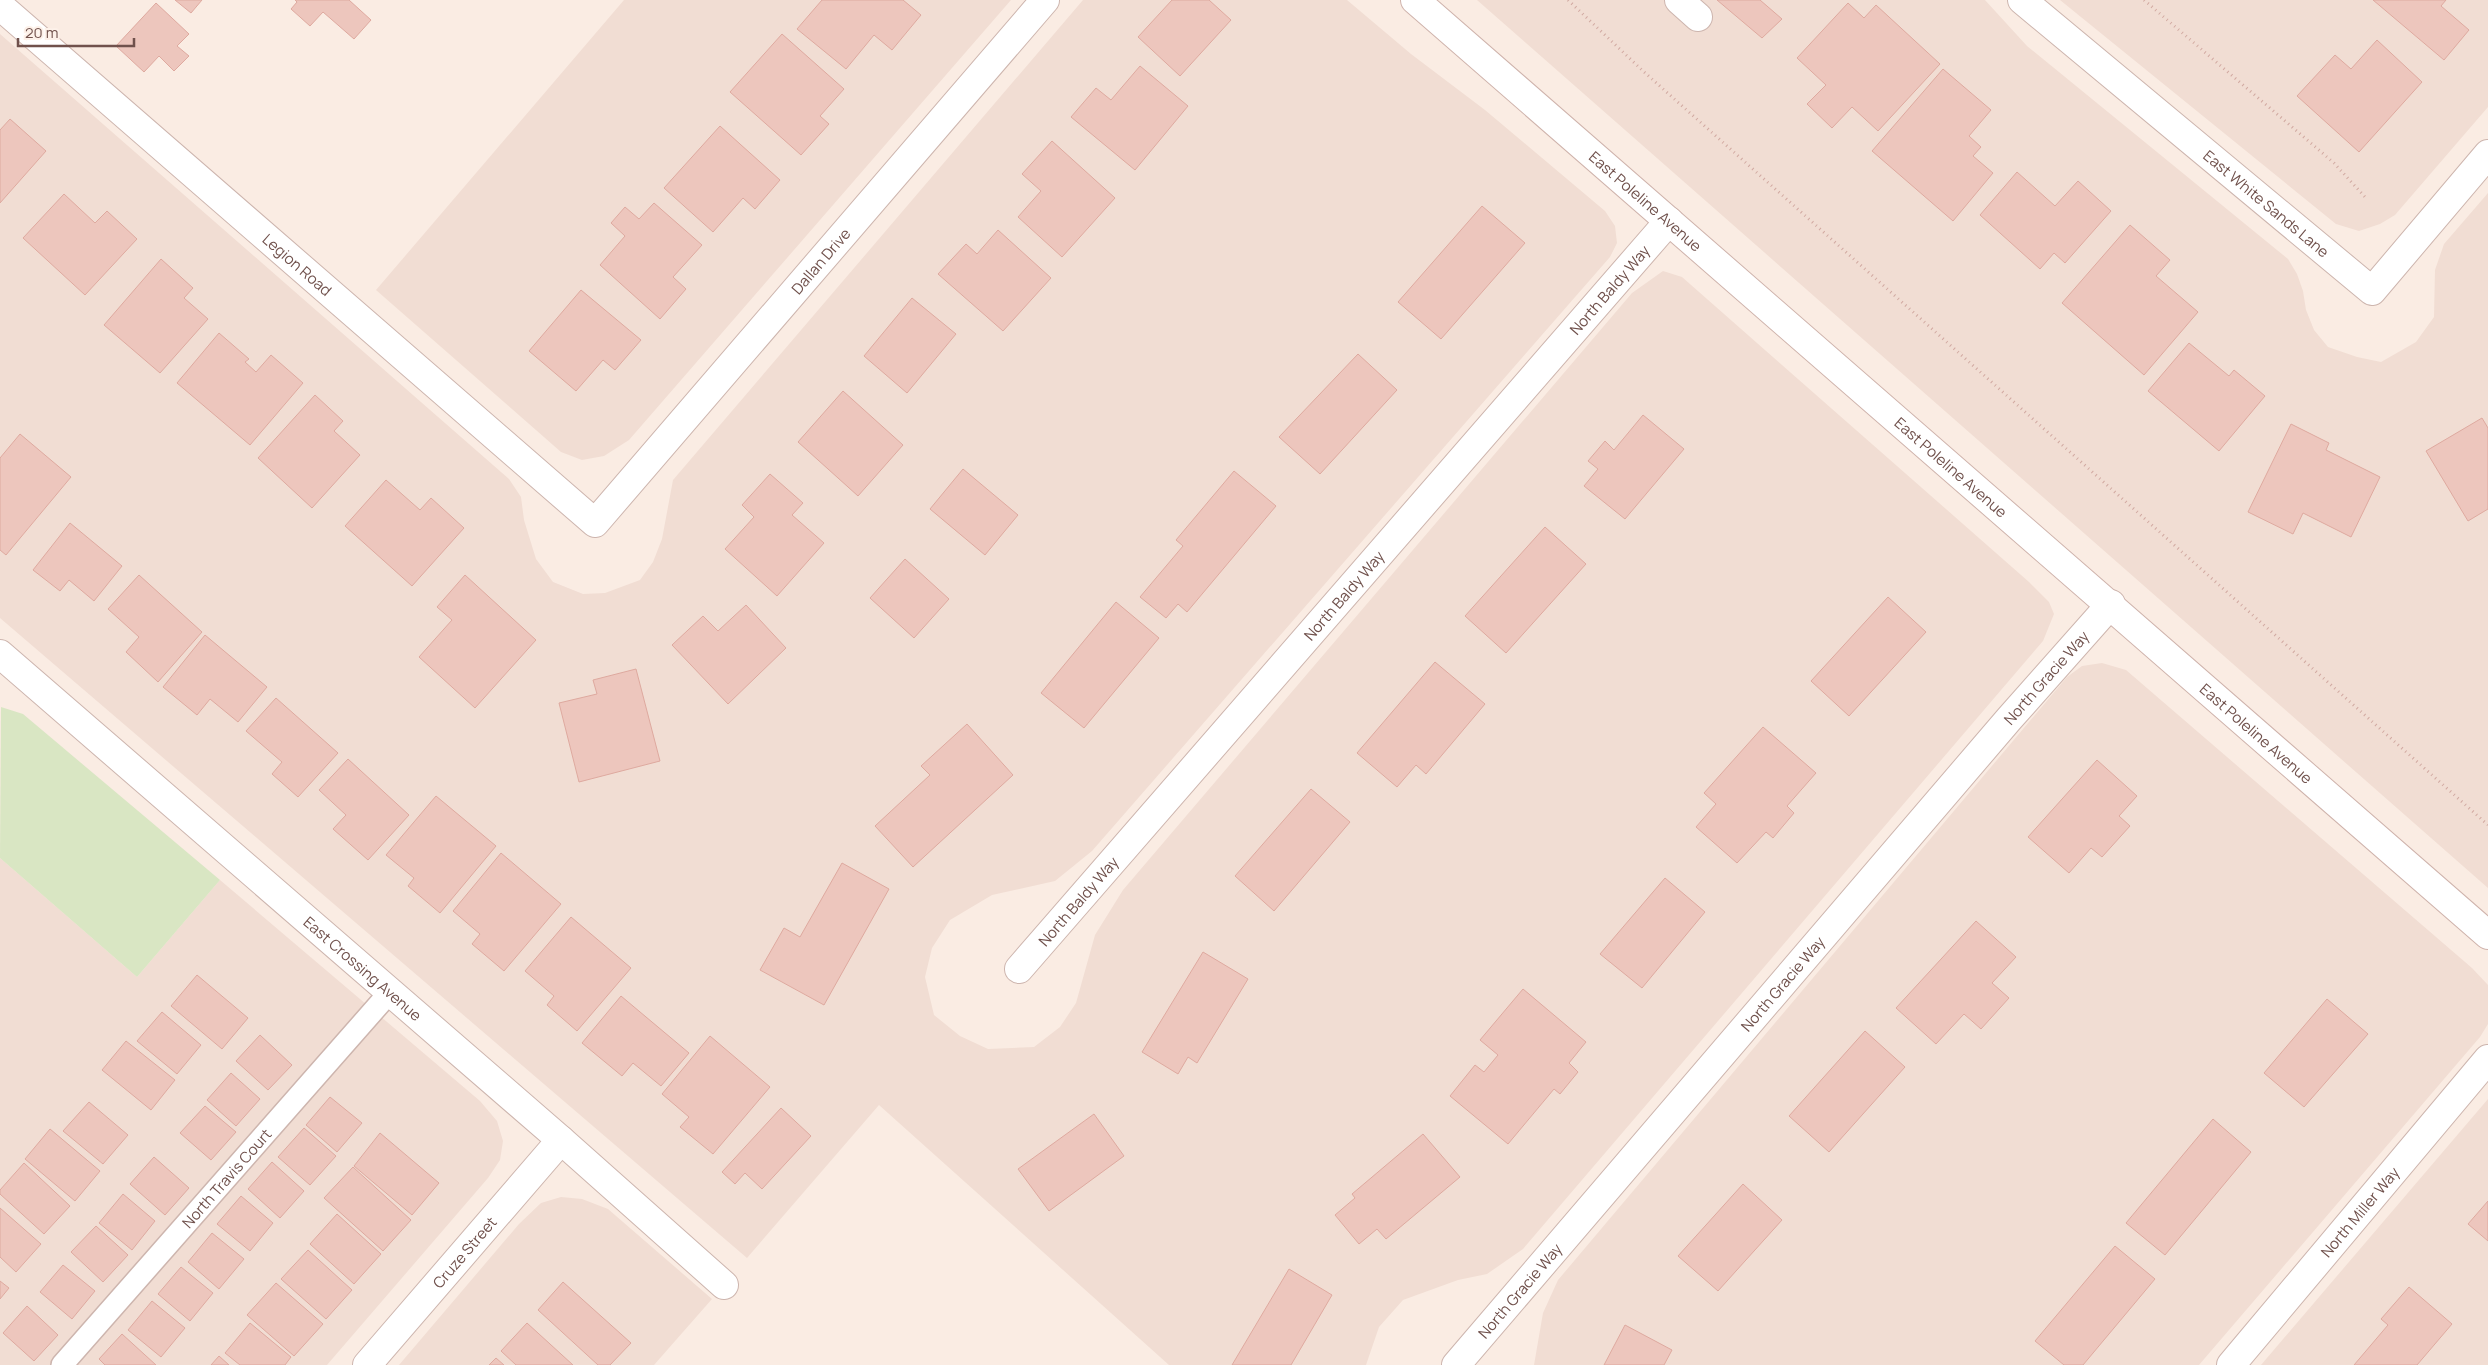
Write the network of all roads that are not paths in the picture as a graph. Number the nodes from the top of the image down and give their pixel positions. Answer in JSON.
{"nodes":[{"id":1,"x":1045,"y":0,"type":"edge"},
{"id":2,"x":1416,"y":0,"type":"edge"},
{"id":3,"x":2022,"y":0,"type":"edge"},
{"id":4,"x":0,"y":6,"type":"edge"},
{"id":5,"x":2488,"y":154,"type":"edge"},
{"id":6,"x":1669,"y":221,"type":"junction"},
{"id":7,"x":595,"y":523,"type":"joint"},
{"id":8,"x":2111,"y":604,"type":"junction"},
{"id":9,"x":0,"y":654,"type":"edge"},
{"id":10,"x":2488,"y":935,"type":"edge"},
{"id":11,"x":1019,"y":969,"type":"dead end"},
{"id":12,"x":390,"y":992,"type":"junction"},
{"id":13,"x":2488,"y":1059,"type":"edge"},
{"id":14,"x":561,"y":1140,"type":"junction"},
{"id":15,"x":724,"y":1284,"type":"dead end"},
{"id":16,"x":62,"y":1365,"type":"edge"},
{"id":17,"x":367,"y":1365,"type":"edge"},
{"id":18,"x":1456,"y":1365,"type":"edge"},
{"id":19,"x":2231,"y":1365,"type":"edge"}],
"edges":[{"from":1,"to":7,"type":"street","name":"Dallan Drive"},
{"from":2,"to":6,"type":"street","name":"East Poleline Avenue"},
{"from":3,"to":5,"type":"street","name":"East White Sands Lane"},
{"from":4,"to":7,"type":"street","name":"Legion Road"},
{"from":6,"to":8,"type":"street","name":"East Poleline Avenue"},
{"from":6,"to":11,"type":"street","name":"North Baldy Way"},
{"from":8,"to":10,"type":"street","name":"East Poleline Avenue"},
{"from":8,"to":18,"type":"street","name":"North Gracie Way"},
{"from":9,"to":12,"type":"street","name":"East Crossing Avenue"},
{"from":12,"to":14,"type":"street","name":"East Crossing Avenue"},
{"from":12,"to":16,"type":"lane","name":"North Travis Court"},
{"from":13,"to":19,"type":"street","name":"North Miller Way"},
{"from":14,"to":15,"type":"street","name":"East Crossing Avenue"},
{"from":14,"to":17,"type":"street","name":"Cruze Street"}]}
